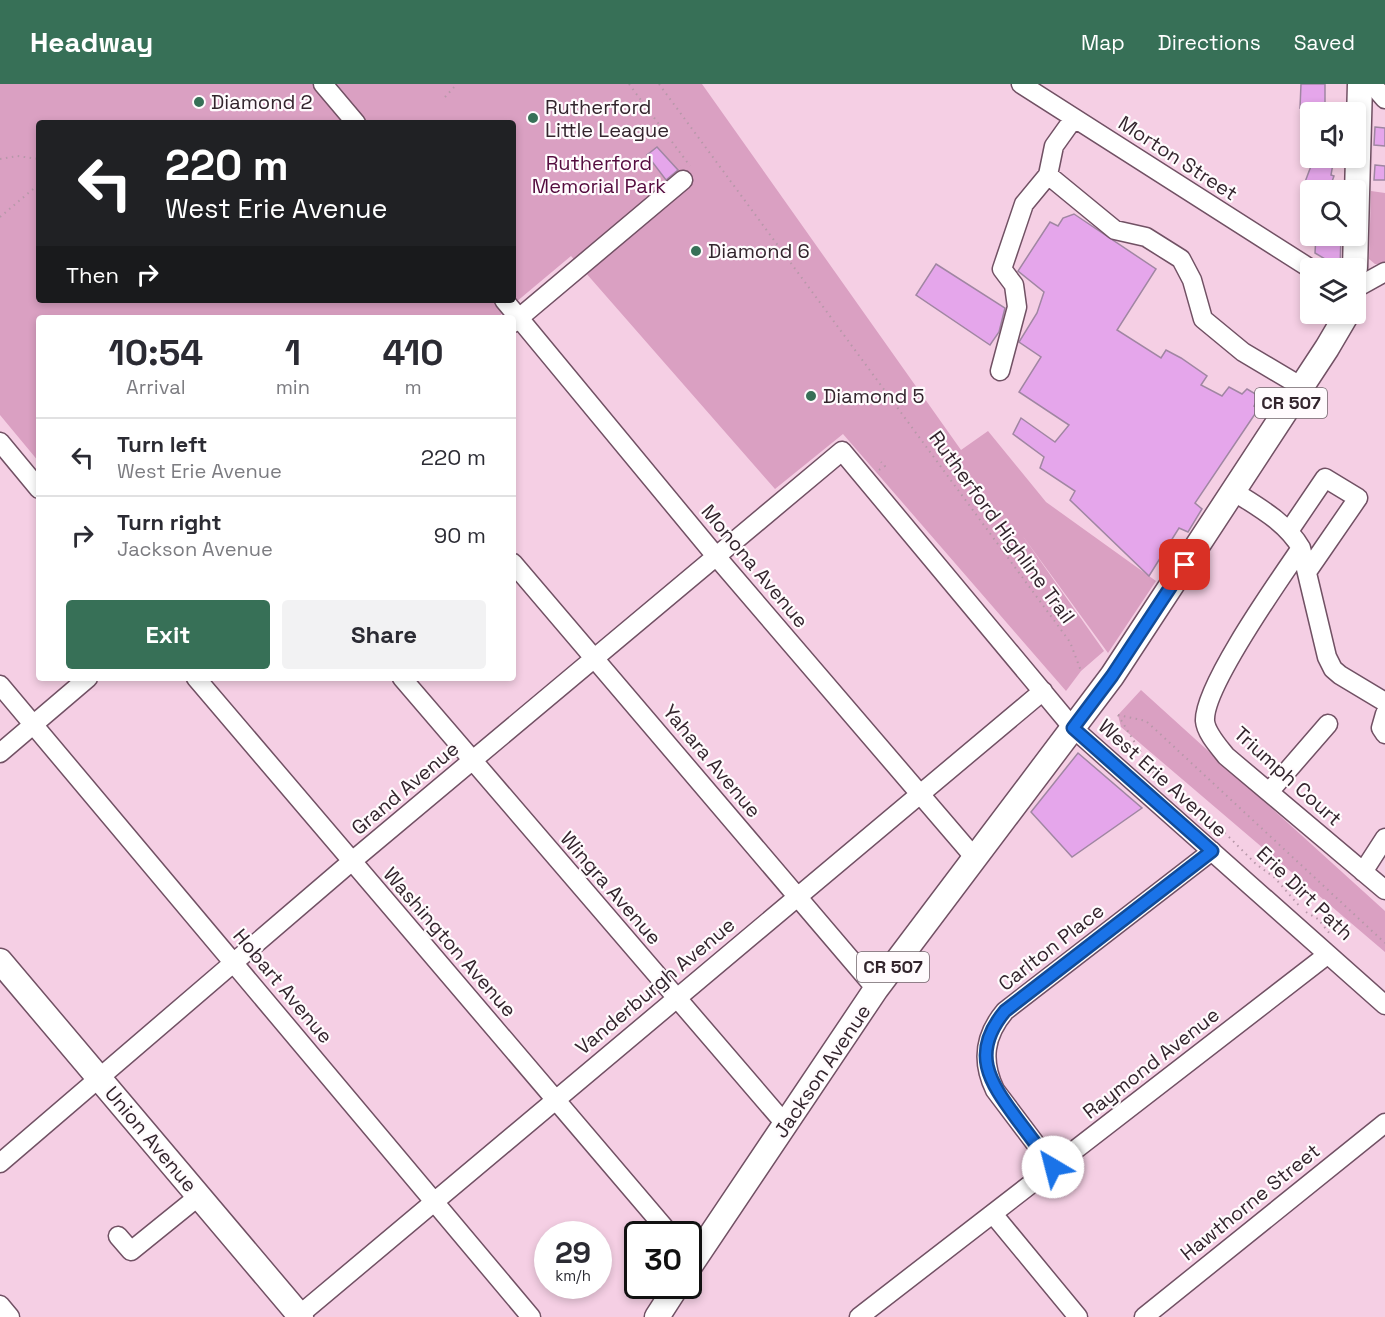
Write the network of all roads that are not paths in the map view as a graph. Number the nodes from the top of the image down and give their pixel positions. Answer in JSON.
{"nodes":[{"id":1,"x":323,"y":84,"type":"edge"},
{"id":2,"x":1021,"y":84,"type":"edge"},
{"id":3,"x":1360,"y":84,"type":"edge"},
{"id":4,"x":1372,"y":84,"type":"edge"},
{"id":5,"x":1385,"y":99,"type":"edge"},
{"id":6,"x":1074,"y":118,"type":"junction"},
{"id":7,"x":353,"y":120,"type":"edge"},
{"id":8,"x":1048,"y":175,"type":"junction"},
{"id":9,"x":683,"y":180,"type":"road end"},
{"id":10,"x":1355,"y":258,"type":"edge"},
{"id":11,"x":1300,"y":262,"type":"edge"},
{"id":12,"x":1385,"y":272,"type":"edge"},
{"id":13,"x":1366,"y":282,"type":"edge"},
{"id":14,"x":516,"y":321,"type":"edge"},
{"id":15,"x":1341,"y":324,"type":"edge"},
{"id":16,"x":1000,"y":371,"type":"dead end"},
{"id":17,"x":1302,"y":387,"type":"junction"},
{"id":18,"x":0,"y":442,"type":"edge"},
{"id":19,"x":842,"y":451,"type":"joint"},
{"id":20,"x":36,"y":485,"type":"edge"},
{"id":21,"x":1233,"y":491,"type":"junction"},
{"id":22,"x":1290,"y":531,"type":"junction"},
{"id":23,"x":1302,"y":548,"type":"junction"},
{"id":24,"x":715,"y":555,"type":"junction"},
{"id":25,"x":516,"y":567,"type":"edge"},
{"id":26,"x":1307,"y":572,"type":"junction"},
{"id":27,"x":594,"y":658,"type":"junction"},
{"id":28,"x":84,"y":681,"type":"edge"},
{"id":29,"x":199,"y":681,"type":"edge"},
{"id":30,"x":405,"y":681,"type":"edge"},
{"id":31,"x":0,"y":685,"type":"edge"},
{"id":32,"x":1043,"y":690,"type":"junction"},
{"id":33,"x":1385,"y":702,"type":"edge"},
{"id":34,"x":1385,"y":714,"type":"edge"},
{"id":35,"x":34,"y":724,"type":"junction"},
{"id":36,"x":1328,"y":724,"type":"dead end"},
{"id":37,"x":1073,"y":728,"type":"junction"},
{"id":38,"x":1385,"y":734,"type":"edge"},
{"id":39,"x":0,"y":753,"type":"edge"},
{"id":40,"x":472,"y":761,"type":"junction"},
{"id":41,"x":1269,"y":792,"type":"junction"},
{"id":42,"x":919,"y":793,"type":"junction"},
{"id":43,"x":1385,"y":838,"type":"edge"},
{"id":44,"x":1212,"y":851,"type":"junction"},
{"id":45,"x":974,"y":857,"type":"junction"},
{"id":46,"x":351,"y":862,"type":"junction"},
{"id":47,"x":1363,"y":872,"type":"junction"},
{"id":48,"x":1385,"y":890,"type":"edge"},
{"id":49,"x":796,"y":895,"type":"junction"},
{"id":50,"x":1328,"y":955,"type":"junction"},
{"id":51,"x":0,"y":960,"type":"edge"},
{"id":52,"x":235,"y":963,"type":"junction"},
{"id":53,"x":876,"y":989,"type":"junction"},
{"id":54,"x":676,"y":998,"type":"junction"},
{"id":55,"x":1385,"y":1005,"type":"edge"},
{"id":56,"x":99,"y":1078,"type":"junction"},
{"id":57,"x":556,"y":1098,"type":"junction"},
{"id":58,"x":1385,"y":1123,"type":"edge"},
{"id":59,"x":786,"y":1125,"type":"junction"},
{"id":60,"x":0,"y":1162,"type":"edge"},
{"id":61,"x":1053,"y":1167,"type":"junction"},
{"id":62,"x":199,"y":1196,"type":"junction"},
{"id":63,"x":433,"y":1202,"type":"junction"},
{"id":64,"x":993,"y":1214,"type":"junction"},
{"id":65,"x":659,"y":1221,"type":"edge"},
{"id":66,"x":118,"y":1236,"type":"dead end"},
{"id":67,"x":702,"y":1245,"type":"edge"},
{"id":68,"x":671,"y":1299,"type":"edge"},
{"id":69,"x":0,"y":1305,"type":"edge"},
{"id":70,"x":664,"y":1314,"type":"edge"},
{"id":71,"x":299,"y":1316,"type":"edge"},
{"id":72,"x":862,"y":1316,"type":"edge"},
{"id":73,"x":10,"y":1317,"type":"edge"},
{"id":74,"x":531,"y":1317,"type":"edge"},
{"id":75,"x":1078,"y":1317,"type":"edge"},
{"id":76,"x":1144,"y":1317,"type":"edge"}],
"edges":[{"from":1,"to":7,"type":"street"},
{"from":2,"to":6,"type":"street","name":"Morton Street"},
{"from":3,"to":10,"type":"main road"},
{"from":4,"to":5,"type":"street"},
{"from":6,"to":8,"type":"street"},
{"from":6,"to":11,"type":"street","name":"Morton Street"},
{"from":8,"to":16,"type":"street"},
{"from":8,"to":17,"type":"street"},
{"from":9,"to":14,"type":"street"},
{"from":12,"to":13,"type":"street"},
{"from":14,"to":24,"type":"street","name":"Monona Avenue"},
{"from":15,"to":17,"type":"main road","number":"CR 507"},
{"from":17,"to":21,"type":"main road","number":"CR 507"},
{"from":18,"to":20,"type":"street"},
{"from":19,"to":24,"type":"street","name":"Grand Avenue"},
{"from":19,"to":32,"type":"street","name":"West Erie Avenue"},
{"from":21,"to":22,"type":"street"},
{"from":21,"to":37,"type":"main road","name":"Jackson Avenue","number":"CR 507"},
{"from":22,"to":23,"type":"street"},
{"from":22,"to":26,"type":"street"},
{"from":23,"to":26,"type":"street"},
{"from":23,"to":41,"type":"street","name":"Triumph Court"},
{"from":24,"to":27,"type":"street","name":"Grand Avenue"},
{"from":24,"to":42,"type":"street","name":"Monona Avenue"},
{"from":25,"to":27,"type":"street","name":"Yahara Avenue"},
{"from":26,"to":33,"type":"street"},
{"from":27,"to":40,"type":"street","name":"Grand Avenue"},
{"from":27,"to":49,"type":"street","name":"Yahara Avenue"},
{"from":28,"to":35,"type":"street"},
{"from":29,"to":46,"type":"street","name":"Washington Avenue"},
{"from":30,"to":40,"type":"street","name":"Wingra Avenue"},
{"from":31,"to":35,"type":"street","name":"Hobart Avenue"},
{"from":32,"to":37,"type":"street","name":"West Erie Avenue"},
{"from":32,"to":42,"type":"street","name":"Vanderburgh Avenue"},
{"from":34,"to":38,"type":"street"},
{"from":35,"to":39,"type":"street"},
{"from":35,"to":52,"type":"street","name":"Hobart Avenue"},
{"from":36,"to":41,"type":"street"},
{"from":37,"to":44,"type":"street","name":"West Erie Avenue"},
{"from":37,"to":45,"type":"main road","name":"Jackson Avenue","number":"CR 507"},
{"from":40,"to":46,"type":"street","name":"Grand Avenue"},
{"from":40,"to":54,"type":"street","name":"Wingra Avenue"},
{"from":41,"to":47,"type":"street","name":"Triumph Court"},
{"from":42,"to":45,"type":"street","name":"Monona Avenue"},
{"from":42,"to":49,"type":"street","name":"Vanderburgh Avenue"},
{"from":43,"to":47,"type":"street"},
{"from":44,"to":50,"type":"street","name":"West Erie Avenue"},
{"from":44,"to":61,"type":"street","name":"Carlton Place"},
{"from":45,"to":53,"type":"main road","name":"Jackson Avenue","number":"CR 507"},
{"from":46,"to":52,"type":"street","name":"Grand Avenue"},
{"from":46,"to":57,"type":"street","name":"Washington Avenue"},
{"from":47,"to":48,"type":"street","name":"Triumph Court"},
{"from":49,"to":53,"type":"street","name":"Yahara Avenue"},
{"from":49,"to":54,"type":"street","name":"Vanderburgh Avenue"},
{"from":50,"to":55,"type":"street","name":"West Erie Avenue"},
{"from":50,"to":61,"type":"street","name":"Raymond Avenue"},
{"from":51,"to":56,"type":"main road","name":"Union Avenue"},
{"from":52,"to":56,"type":"street","name":"Grand Avenue"},
{"from":52,"to":63,"type":"street","name":"Hobart Avenue"},
{"from":53,"to":59,"type":"main road","name":"Jackson Avenue","number":"CR 507"},
{"from":54,"to":57,"type":"street","name":"Vanderburgh Avenue"},
{"from":54,"to":59,"type":"street","name":"Wingra Avenue"},
{"from":56,"to":60,"type":"street","name":"Grand Avenue"},
{"from":56,"to":62,"type":"main road","name":"Union Avenue"},
{"from":57,"to":63,"type":"street","name":"Vanderburgh Avenue"},
{"from":57,"to":65,"type":"street","name":"Washington Avenue"},
{"from":58,"to":76,"type":"street","name":"Hawthorne Street"},
{"from":59,"to":67,"type":"main road","name":"Jackson Avenue","number":"CR 507"},
{"from":61,"to":64,"type":"street","name":"Raymond Avenue"},
{"from":62,"to":66,"type":"street"},
{"from":62,"to":71,"type":"main road","name":"Union Avenue"},
{"from":63,"to":71,"type":"street","name":"Vanderburgh Avenue"},
{"from":63,"to":74,"type":"street","name":"Hobart Avenue"},
{"from":64,"to":72,"type":"street","name":"Raymond Avenue"},
{"from":64,"to":75,"type":"street"},
{"from":68,"to":70,"type":"main road"},
{"from":69,"to":73,"type":"street"}]}
